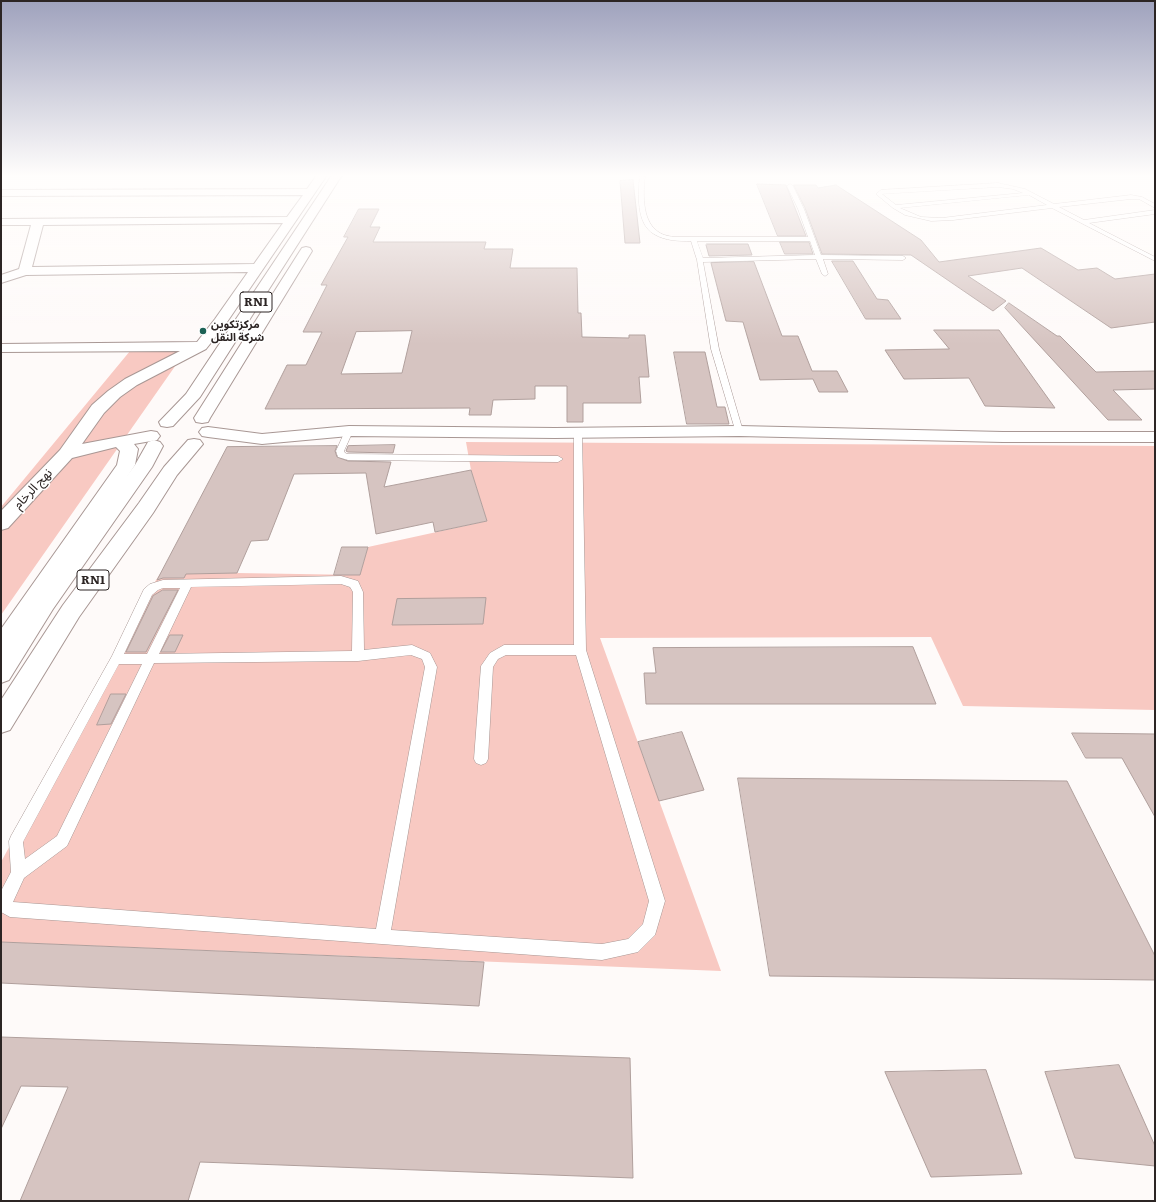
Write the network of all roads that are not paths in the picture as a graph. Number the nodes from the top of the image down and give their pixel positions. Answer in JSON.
{"nodes":[{"id":1,"x":36,"y":231,"type":"edge"},
{"id":2,"x":284,"y":231,"type":"edge"},
{"id":3,"x":301,"y":231,"type":"edge"},
{"id":4,"x":653,"y":231,"type":"edge"},
{"id":5,"x":808,"y":231,"type":"edge"},
{"id":6,"x":1100,"y":231,"type":"edge"},
{"id":7,"x":811,"y":239,"type":"junction"},
{"id":8,"x":312,"y":240,"type":"dead end"},
{"id":9,"x":694,"y":240,"type":"junction"},
{"id":10,"x":818,"y":257,"type":"junction"},
{"id":11,"x":903,"y":258,"type":"dead end"},
{"id":12,"x":1155,"y":259,"type":"edge"},
{"id":13,"x":700,"y":260,"type":"junction"},
{"id":14,"x":258,"y":268,"type":"junction"},
{"id":15,"x":25,"y":270,"type":"junction"},
{"id":16,"x":825,"y":274,"type":"dead end"},
{"id":17,"x":1,"y":279,"type":"edge"},
{"id":18,"x":201,"y":346,"type":"junction"},
{"id":19,"x":1,"y":348,"type":"edge"},
{"id":20,"x":90,"y":422,"type":"junction"},
{"id":21,"x":166,"y":422,"type":"junction"},
{"id":22,"x":348,"y":431,"type":"junction"},
{"id":23,"x":739,"y":431,"type":"junction"},
{"id":24,"x":201,"y":432,"type":"junction"},
{"id":25,"x":578,"y":432,"type":"junction"},
{"id":26,"x":1155,"y":437,"type":"edge"},
{"id":27,"x":120,"y":441,"type":"junction"},
{"id":28,"x":152,"y":441,"type":"junction"},
{"id":29,"x":66,"y":454,"type":"junction"},
{"id":30,"x":558,"y":459,"type":"dead end"},
{"id":31,"x":1,"y":524,"type":"edge"},
{"id":32,"x":187,"y":584,"type":"junction"},
{"id":33,"x":1,"y":648,"type":"edge"},
{"id":34,"x":580,"y":650,"type":"junction"},
{"id":35,"x":358,"y":656,"type":"junction"},
{"id":36,"x":152,"y":658,"type":"junction"},
{"id":37,"x":116,"y":659,"type":"junction"},
{"id":38,"x":1,"y":673,"type":"edge"},
{"id":39,"x":1,"y":722,"type":"edge"},
{"id":40,"x":481,"y":759,"type":"dead end"},
{"id":41,"x":19,"y":873,"type":"junction"},
{"id":42,"x":382,"y":937,"type":"junction"}],
"edges":[{"from":1,"to":15,"type":"street"},
{"from":2,"to":14,"type":"street"},
{"from":3,"to":21,"type":"street","number":"RN1"},
{"from":4,"to":9,"type":"lane"},
{"from":5,"to":7,"type":"lane"},
{"from":6,"to":12,"type":"lane"},
{"from":7,"to":9,"type":"lane"},
{"from":7,"to":10,"type":"lane"},
{"from":8,"to":24,"type":"street","number":"RN1"},
{"from":9,"to":13,"type":"lane"},
{"from":10,"to":11,"type":"lane"},
{"from":10,"to":13,"type":"lane"},
{"from":10,"to":16,"type":"lane"},
{"from":13,"to":23,"type":"lane"},
{"from":14,"to":15,"type":"street"},
{"from":14,"to":18,"type":"street"},
{"from":15,"to":17,"type":"street"},
{"from":18,"to":19,"type":"street"},
{"from":18,"to":20,"type":"street","name":"نهج الرخام"},
{"from":20,"to":21,"type":"street"},
{"from":20,"to":29,"type":"street","name":"نهج الرخام"},
{"from":21,"to":24,"type":"street","number":"RN1"},
{"from":21,"to":28,"type":"street","number":"RN1"},
{"from":22,"to":24,"type":"street"},
{"from":22,"to":25,"type":"street"},
{"from":22,"to":30,"type":"lane"},
{"from":23,"to":25,"type":"street"},
{"from":23,"to":26,"type":"street"},
{"from":24,"to":28,"type":"street"},
{"from":24,"to":39,"type":"street","number":"RN1"},
{"from":25,"to":34,"type":"lane"},
{"from":27,"to":28,"type":"street"},
{"from":27,"to":29,"type":"street"},
{"from":27,"to":33,"type":"street"},
{"from":28,"to":38,"type":"street","number":"RN1"},
{"from":29,"to":31,"type":"street","name":"نهج الرخام"},
{"from":32,"to":35,"type":"lane"},
{"from":32,"to":36,"type":"lane"},
{"from":32,"to":37,"type":"lane"},
{"from":34,"to":40,"type":"lane"},
{"from":34,"to":42,"type":"lane"},
{"from":35,"to":36,"type":"lane"},
{"from":35,"to":42,"type":"lane"},
{"from":36,"to":37,"type":"lane"},
{"from":36,"to":41,"type":"lane"},
{"from":37,"to":41,"type":"lane"},
{"from":41,"to":42,"type":"lane"}]}
